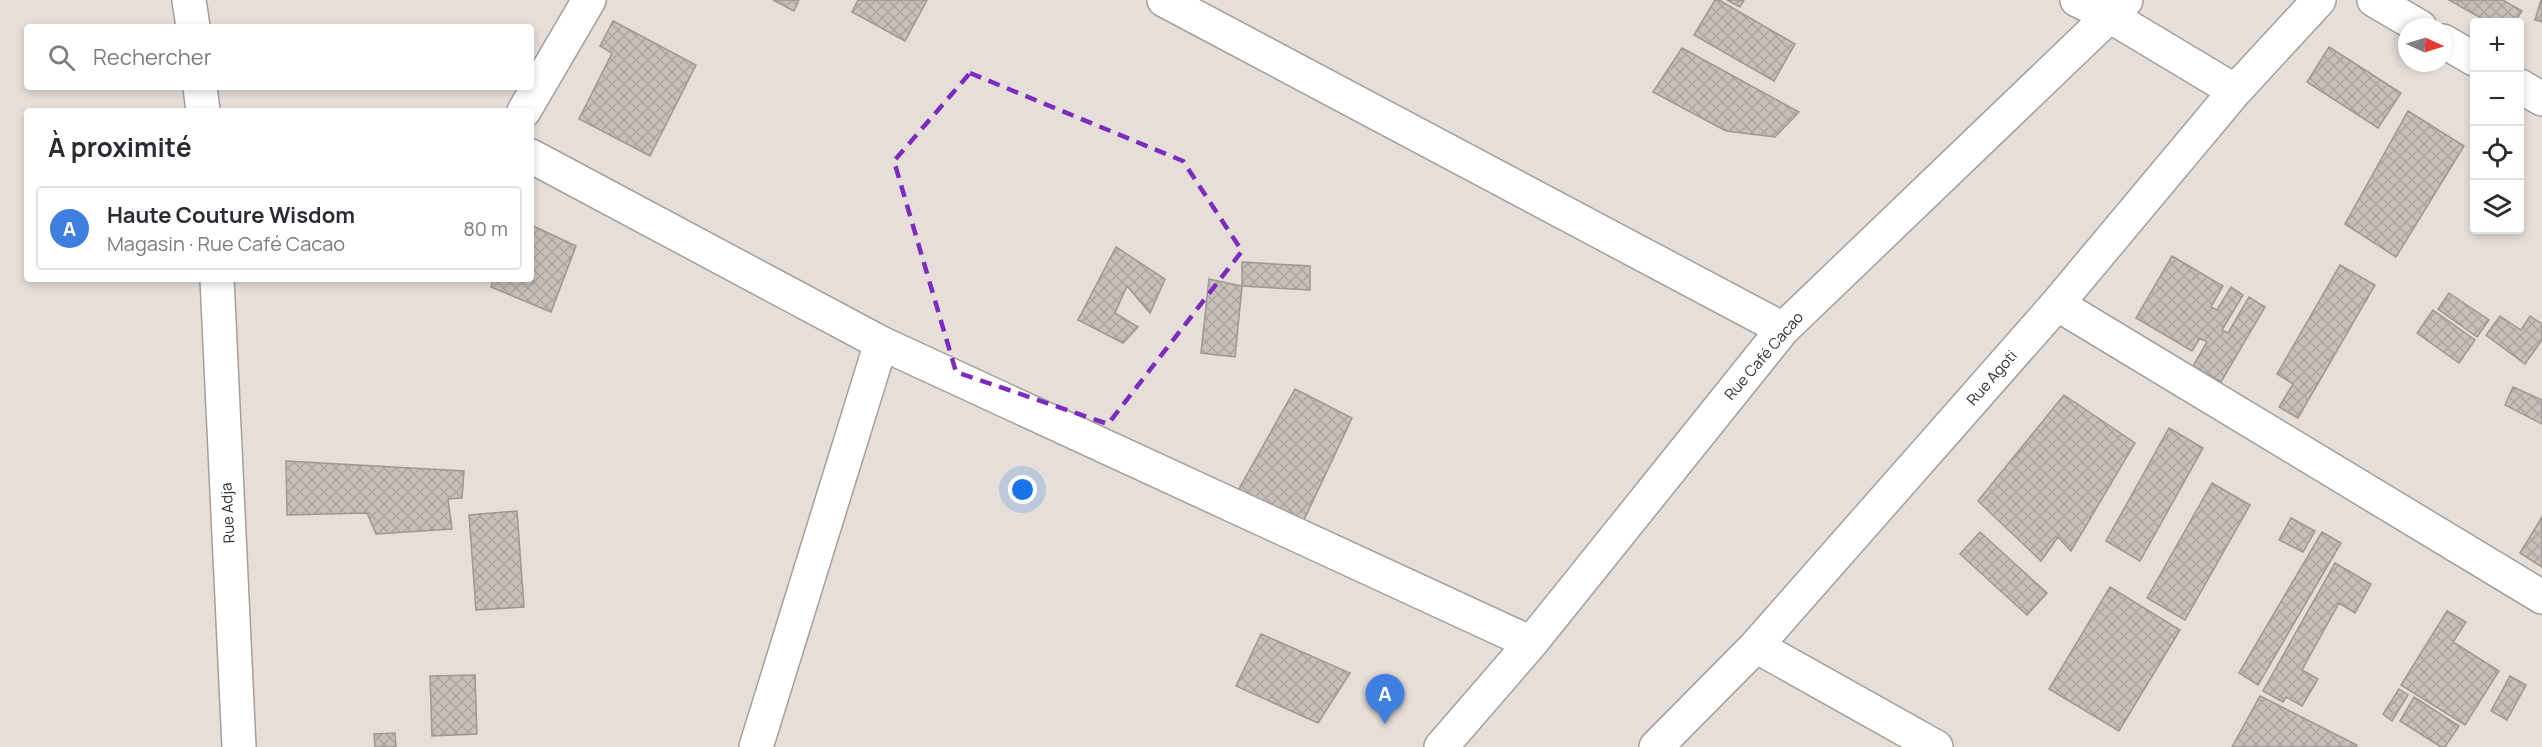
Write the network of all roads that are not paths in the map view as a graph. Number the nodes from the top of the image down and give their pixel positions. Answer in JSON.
{"nodes":[{"id":1,"x":189,"y":0,"type":"edge"},
{"id":2,"x":589,"y":0,"type":"edge"},
{"id":3,"x":1164,"y":0,"type":"edge"},
{"id":4,"x":2078,"y":0,"type":"edge"},
{"id":5,"x":2319,"y":0,"type":"edge"},
{"id":6,"x":2374,"y":0,"type":"edge"},
{"id":7,"x":2118,"y":8,"type":"edge"},
{"id":8,"x":2405,"y":18,"type":"edge"},
{"id":9,"x":193,"y":24,"type":"edge"},
{"id":10,"x":2452,"y":46,"type":"edge"},
{"id":11,"x":2470,"y":56,"type":"edge"},
{"id":12,"x":2524,"y":88,"type":"edge"},
{"id":13,"x":200,"y":90,"type":"edge"},
{"id":14,"x":2235,"y":91,"type":"junction"},
{"id":15,"x":2542,"y":99,"type":"edge"},
{"id":16,"x":203,"y":108,"type":"edge"},
{"id":17,"x":526,"y":108,"type":"edge"},
{"id":18,"x":534,"y":158,"type":"edge"},
{"id":19,"x":217,"y":282,"type":"edge"},
{"id":20,"x":2057,"y":304,"type":"junction"},
{"id":21,"x":1783,"y":329,"type":"junction"},
{"id":22,"x":881,"y":343,"type":"junction"},
{"id":23,"x":2542,"y":597,"type":"edge"},
{"id":24,"x":1531,"y":643,"type":"junction"},
{"id":25,"x":1756,"y":646,"type":"junction"},
{"id":26,"x":239,"y":747,"type":"edge"},
{"id":27,"x":756,"y":747,"type":"edge"},
{"id":28,"x":1441,"y":747,"type":"edge"},
{"id":29,"x":1656,"y":747,"type":"edge"},
{"id":30,"x":1936,"y":747,"type":"edge"}],
"edges":[{"from":1,"to":9,"type":"street"},
{"from":2,"to":17,"type":"street"},
{"from":3,"to":21,"type":"street"},
{"from":4,"to":7,"type":"street"},
{"from":5,"to":14,"type":"street","name":"Rue Agoti"},
{"from":6,"to":8,"type":"street"},
{"from":7,"to":14,"type":"street"},
{"from":7,"to":21,"type":"street","name":"Rue Café Cacao"},
{"from":10,"to":11,"type":"street"},
{"from":12,"to":15,"type":"street"},
{"from":13,"to":16,"type":"street"},
{"from":14,"to":20,"type":"street","name":"Rue Agoti"},
{"from":18,"to":22,"type":"street"},
{"from":19,"to":26,"type":"street","name":"Rue Adja"},
{"from":20,"to":23,"type":"street"},
{"from":20,"to":25,"type":"street","name":"Rue Agoti"},
{"from":21,"to":24,"type":"street","name":"Rue Café Cacao"},
{"from":22,"to":24,"type":"street"},
{"from":22,"to":27,"type":"street"},
{"from":24,"to":28,"type":"street","name":"Rue Café Cacao"},
{"from":25,"to":29,"type":"street","name":"Rue Agoti"},
{"from":25,"to":30,"type":"street"}]}
